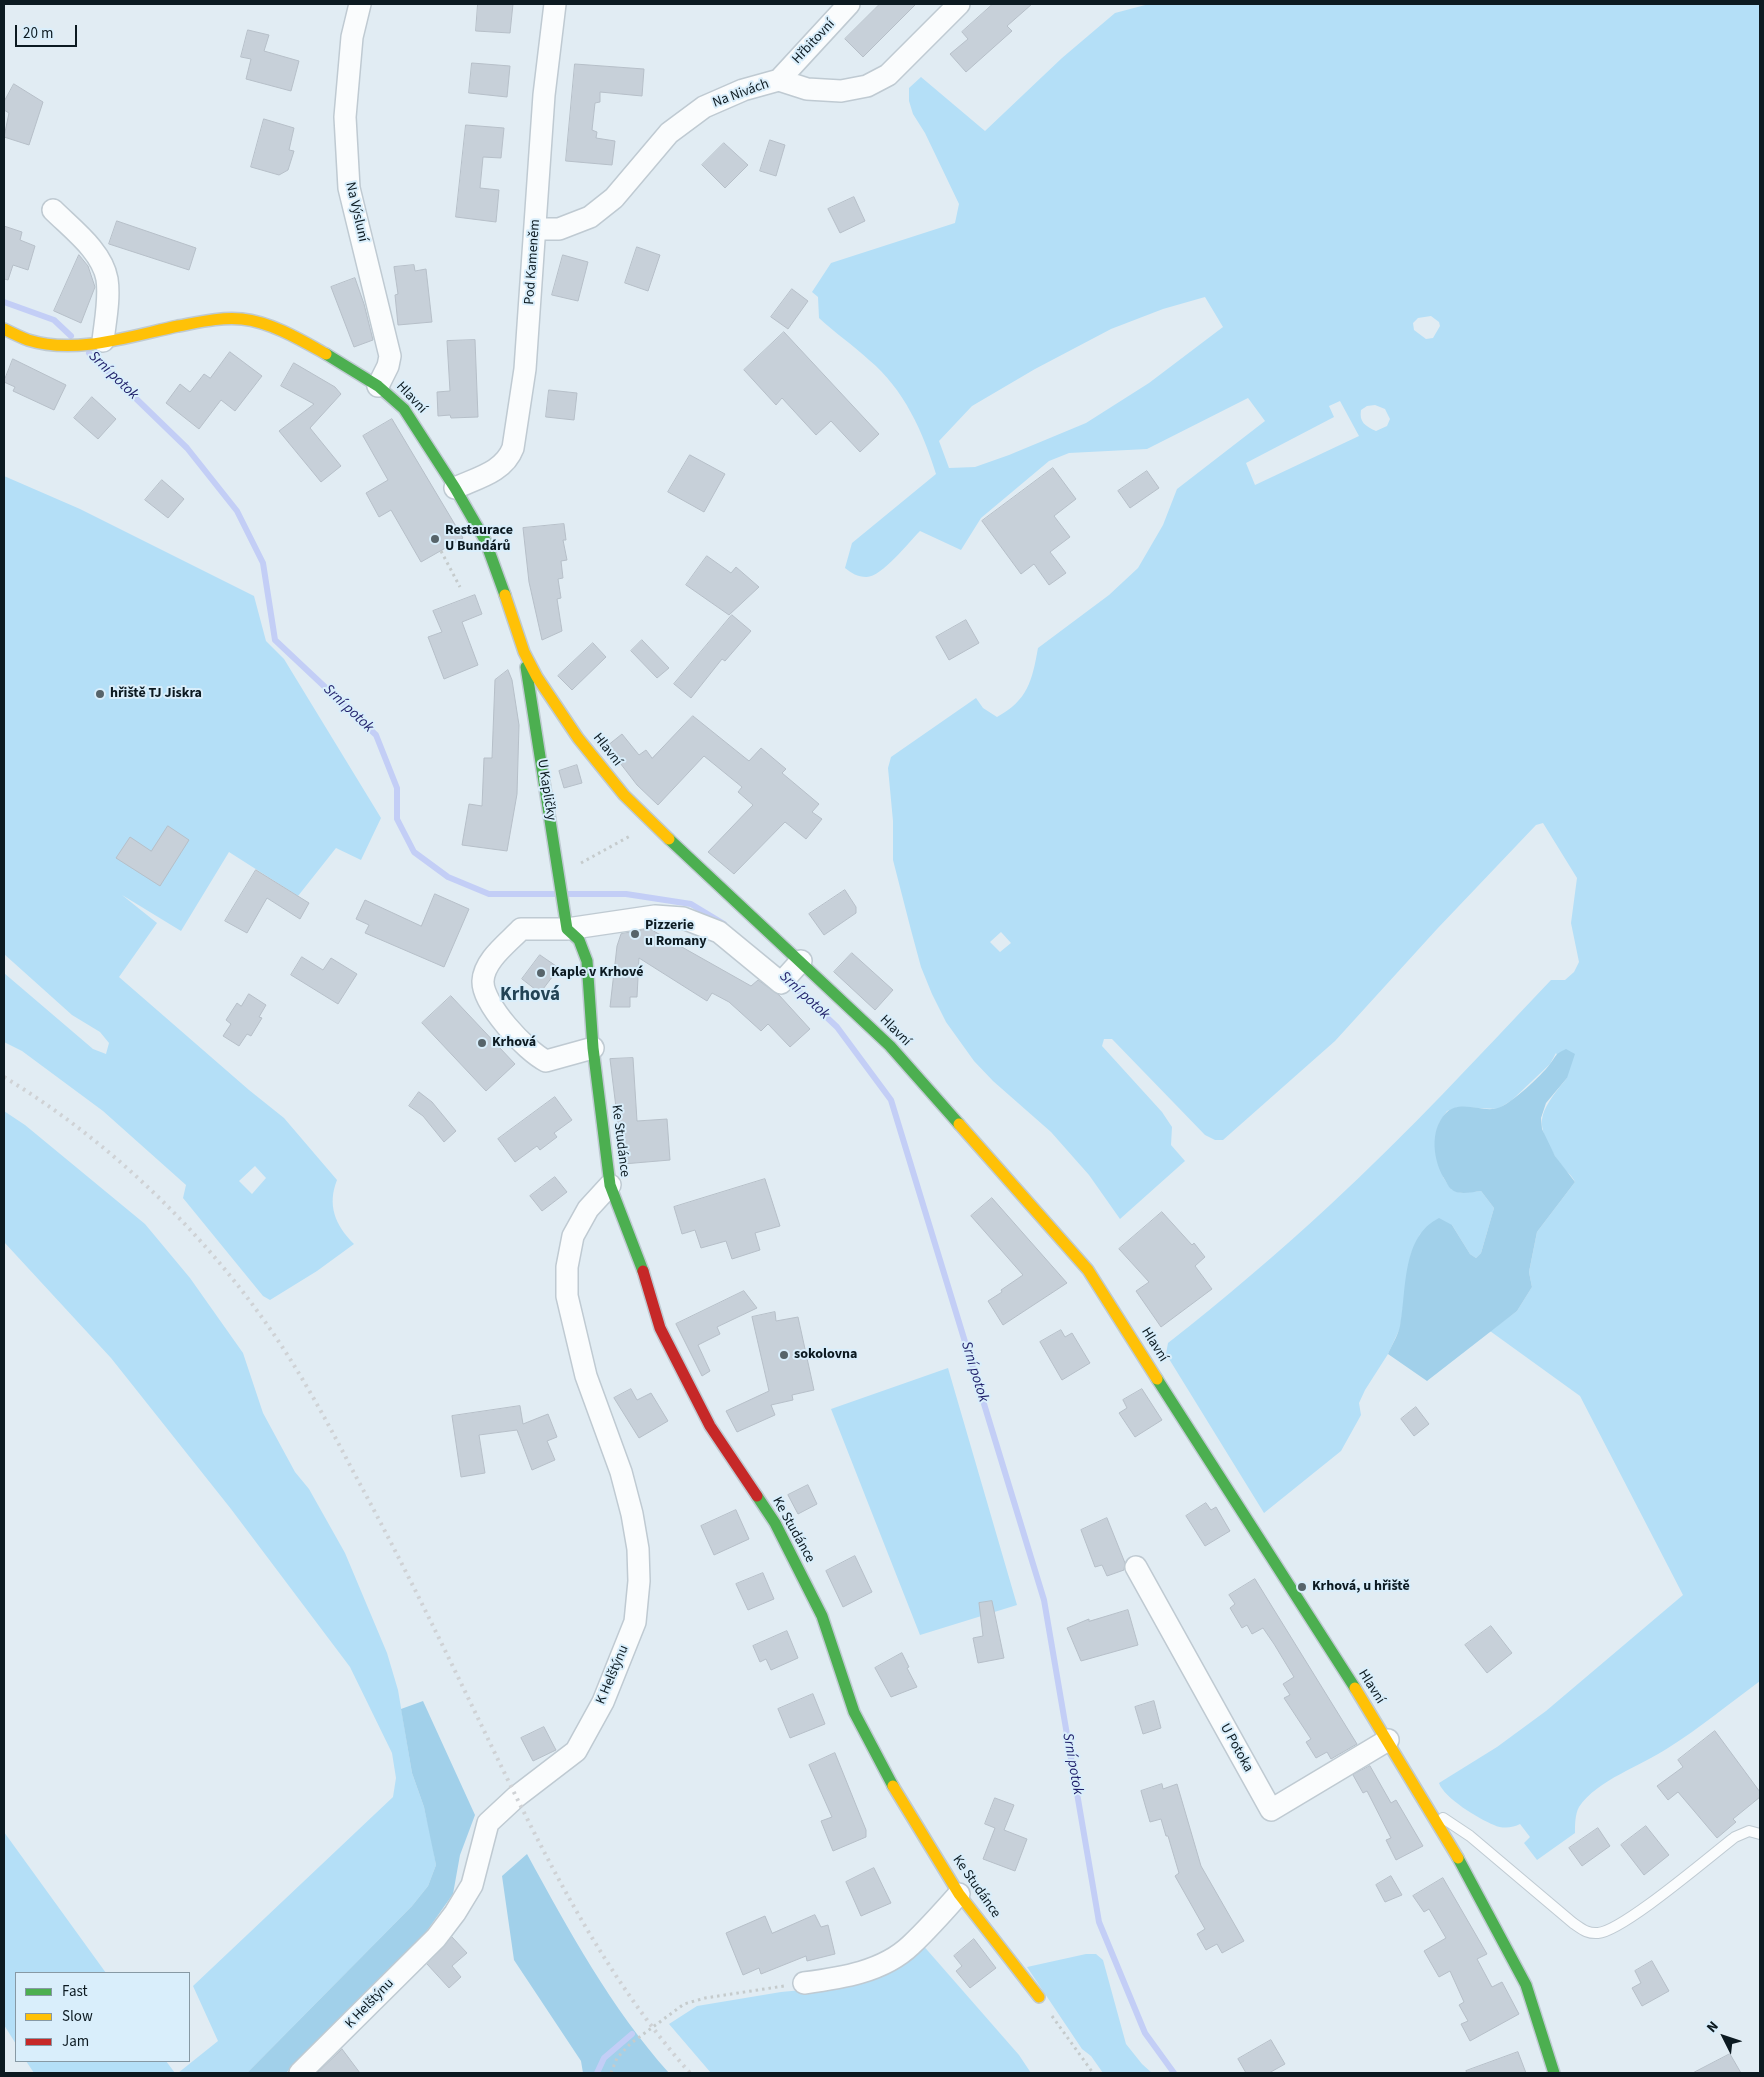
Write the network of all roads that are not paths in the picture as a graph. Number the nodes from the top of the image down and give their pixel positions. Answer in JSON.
{"nodes":[{"id":1,"x":360,"y":4,"type":"edge"},
{"id":2,"x":555,"y":4,"type":"edge"},
{"id":3,"x":849,"y":4,"type":"edge"},
{"id":4,"x":959,"y":4,"type":"edge"},
{"id":5,"x":778,"y":80,"type":"junction"},
{"id":6,"x":53,"y":210,"type":"dead end"},
{"id":7,"x":535,"y":229,"type":"junction"},
{"id":8,"x":4,"y":329,"type":"edge"},
{"id":9,"x":98,"y":342,"type":"junction"},
{"id":10,"x":378,"y":386,"type":"junction"},
{"id":11,"x":455,"y":488,"type":"junction"},
{"id":12,"x":524,"y":652,"type":"junction"},
{"id":13,"x":566,"y":920,"type":"junction"},
{"id":14,"x":791,"y":972,"type":"junction"},
{"id":15,"x":593,"y":1048,"type":"junction"},
{"id":16,"x":610,"y":1185,"type":"junction"},
{"id":17,"x":1136,"y":1567,"type":"dead end"},
{"id":18,"x":1388,"y":1740,"type":"junction"},
{"id":19,"x":1426,"y":1807,"type":"junction"},
{"id":20,"x":1760,"y":1834,"type":"edge"},
{"id":21,"x":959,"y":1894,"type":"junction"},
{"id":22,"x":804,"y":1983,"type":"road end"},
{"id":23,"x":1039,"y":1997,"type":"road end"},
{"id":24,"x":300,"y":2073,"type":"edge"},
{"id":25,"x":1554,"y":2073,"type":"edge"}],
"edges":[{"from":1,"to":10,"type":"street","name":"Na Výsluní"},
{"from":2,"to":7,"type":"street","name":"Pod Kameněm"},
{"from":3,"to":5,"type":"street","name":"Hřbitovní"},
{"from":4,"to":5,"type":"street","name":"Na Nivách"},
{"from":5,"to":7,"type":"street","name":"Na Nivách"},
{"from":6,"to":9,"type":"street"},
{"from":7,"to":11,"type":"street","name":"Pod Kameněm"},
{"from":8,"to":9,"type":"street","name":"Hlavní"},
{"from":9,"to":10,"type":"street","name":"Hlavní"},
{"from":10,"to":11,"type":"street","name":"Hlavní"},
{"from":11,"to":12,"type":"street","name":"Hlavní"},
{"from":12,"to":13,"type":"street","name":"U Kapličky"},
{"from":12,"to":14,"type":"street","name":"Hlavní"},
{"from":13,"to":14,"type":"street"},
{"from":13,"to":15,"type":"street"},
{"from":13,"to":15,"type":"street"},
{"from":14,"to":18,"type":"street","name":"Hlavní"},
{"from":15,"to":16,"type":"street","name":"Ke Studánce"},
{"from":16,"to":21,"type":"street","name":"Ke Studánce"},
{"from":16,"to":24,"type":"street","name":"K Helštýnu"},
{"from":17,"to":18,"type":"street","name":"U Potoka"},
{"from":18,"to":19,"type":"street","name":"Hlavní"},
{"from":19,"to":20,"type":"lane"},
{"from":19,"to":25,"type":"street","name":"Hlavní"},
{"from":21,"to":22,"type":"street"},
{"from":21,"to":23,"type":"street","name":"Ke Studánce"}]}
